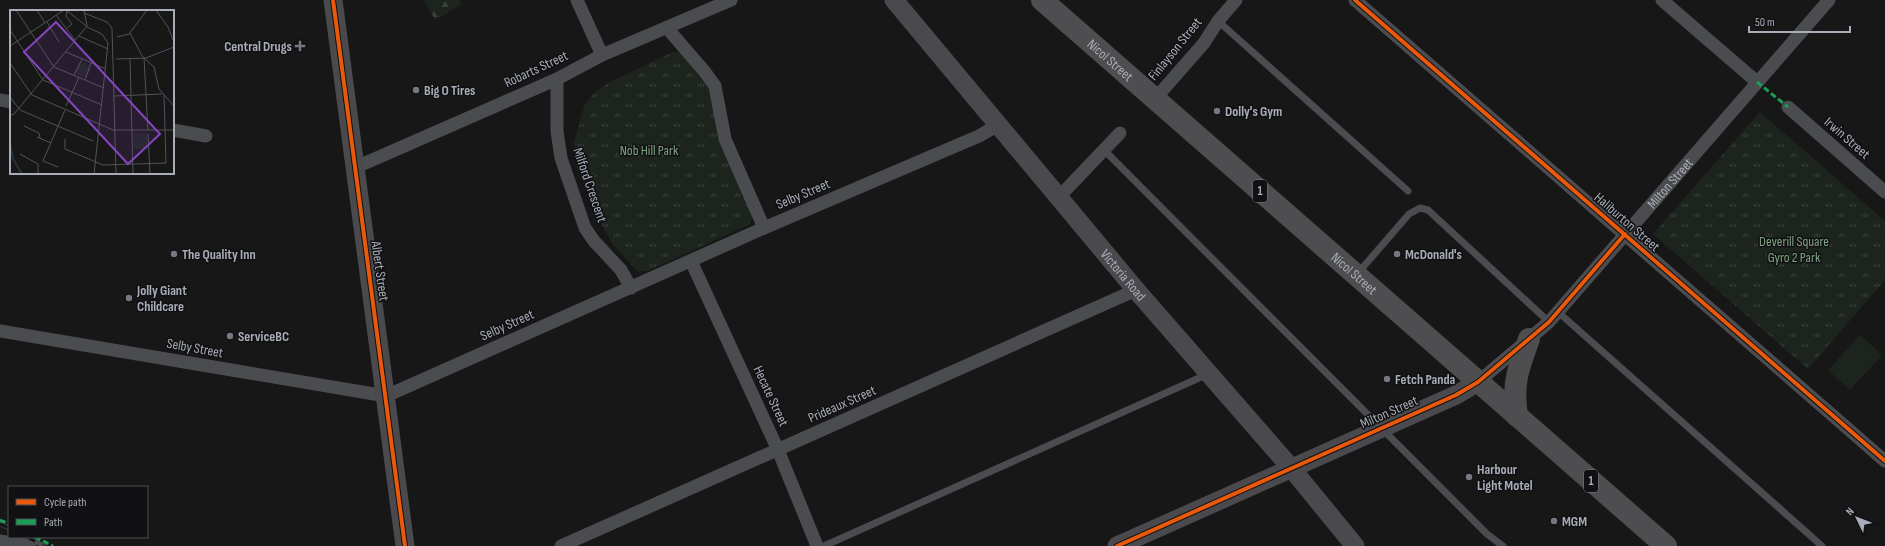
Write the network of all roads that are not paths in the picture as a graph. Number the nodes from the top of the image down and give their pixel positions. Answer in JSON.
{"nodes":[{"id":1,"x":333,"y":0,"type":"edge"},
{"id":2,"x":577,"y":0,"type":"edge"},
{"id":3,"x":731,"y":0,"type":"edge"},
{"id":4,"x":894,"y":0,"type":"edge"},
{"id":5,"x":1042,"y":0,"type":"edge"},
{"id":6,"x":1236,"y":0,"type":"edge"},
{"id":7,"x":1355,"y":0,"type":"edge"},
{"id":8,"x":1662,"y":0,"type":"edge"},
{"id":9,"x":1829,"y":0,"type":"edge"},
{"id":10,"x":1218,"y":21,"type":"junction"},
{"id":11,"x":667,"y":28,"type":"junction"},
{"id":12,"x":602,"y":55,"type":"junction"},
{"id":13,"x":557,"y":79,"type":"junction"},
{"id":14,"x":1756,"y":82,"type":"junction"},
{"id":15,"x":1155,"y":99,"type":"junction"},
{"id":16,"x":0,"y":100,"type":"edge"},
{"id":17,"x":10,"y":102,"type":"edge"},
{"id":18,"x":1788,"y":107,"type":"dead end"},
{"id":19,"x":998,"y":125,"type":"junction"},
{"id":20,"x":174,"y":130,"type":"edge"},
{"id":21,"x":1120,"y":134,"type":"dead end"},
{"id":22,"x":206,"y":136,"type":"dead end"},
{"id":23,"x":1104,"y":150,"type":"junction"},
{"id":24,"x":354,"y":168,"type":"junction"},
{"id":25,"x":1408,"y":191,"type":"dead end"},
{"id":26,"x":1885,"y":192,"type":"edge"},
{"id":27,"x":1059,"y":197,"type":"junction"},
{"id":28,"x":764,"y":228,"type":"junction"},
{"id":29,"x":1625,"y":234,"type":"junction"},
{"id":30,"x":691,"y":261,"type":"junction"},
{"id":31,"x":1356,"y":275,"type":"junction"},
{"id":32,"x":631,"y":288,"type":"junction"},
{"id":33,"x":1136,"y":290,"type":"junction"},
{"id":34,"x":1558,"y":312,"type":"junction"},
{"id":35,"x":1549,"y":322,"type":"junction"},
{"id":36,"x":0,"y":331,"type":"edge"},
{"id":37,"x":1529,"y":339,"type":"junction"},
{"id":38,"x":1208,"y":374,"type":"junction"},
{"id":39,"x":1478,"y":382,"type":"junction"},
{"id":40,"x":386,"y":396,"type":"junction"},
{"id":41,"x":1517,"y":416,"type":"junction"},
{"id":42,"x":1382,"y":427,"type":"junction"},
{"id":43,"x":778,"y":450,"type":"junction"},
{"id":44,"x":1885,"y":461,"type":"edge"},
{"id":45,"x":1292,"y":468,"type":"junction"},
{"id":46,"x":0,"y":541,"type":"edge"},
{"id":47,"x":30,"y":546,"type":"edge"},
{"id":48,"x":405,"y":546,"type":"edge"},
{"id":49,"x":561,"y":546,"type":"edge"},
{"id":50,"x":816,"y":546,"type":"edge"},
{"id":51,"x":824,"y":546,"type":"edge"},
{"id":52,"x":1117,"y":546,"type":"edge"},
{"id":53,"x":1355,"y":546,"type":"edge"},
{"id":54,"x":1503,"y":546,"type":"edge"},
{"id":55,"x":1666,"y":546,"type":"edge"},
{"id":56,"x":1822,"y":546,"type":"edge"}],
"edges":[{"from":1,"to":24,"type":"street","name":"Albert Street"},
{"from":2,"to":12,"type":"street"},
{"from":3,"to":11,"type":"street","name":"Robarts Street"},
{"from":4,"to":19,"type":"street","name":"Victoria Road"},
{"from":5,"to":15,"type":"highway","name":"Nicol Street","number":"1"},
{"from":6,"to":10,"type":"street","name":"Finlayson Street"},
{"from":7,"to":29,"type":"street","name":"Haliburton Street"},
{"from":8,"to":14,"type":"street"},
{"from":9,"to":14,"type":"street","name":"Milton Street"},
{"from":10,"to":15,"type":"street","name":"Finlayson Street"},
{"from":10,"to":25,"type":"lane"},
{"from":11,"to":12,"type":"street","name":"Robarts Street"},
{"from":11,"to":28,"type":"street"},
{"from":12,"to":13,"type":"street","name":"Robarts Street"},
{"from":13,"to":24,"type":"street","name":"Robarts Street"},
{"from":13,"to":32,"type":"street","name":"Milford Crescent"},
{"from":14,"to":29,"type":"street","name":"Milton Street"},
{"from":15,"to":31,"type":"highway","name":"Nicol Street","number":"1"},
{"from":16,"to":17,"type":"street"},
{"from":18,"to":26,"type":"street","name":"Irwin Street"},
{"from":19,"to":27,"type":"street","name":"Victoria Road"},
{"from":19,"to":28,"type":"street","name":"Selby Street"},
{"from":20,"to":22,"type":"street"},
{"from":21,"to":23,"type":"street"},
{"from":23,"to":27,"type":"street"},
{"from":23,"to":42,"type":"lane"},
{"from":24,"to":40,"type":"street","name":"Albert Street"},
{"from":27,"to":33,"type":"street","name":"Victoria Road"},
{"from":28,"to":30,"type":"street","name":"Selby Street"},
{"from":29,"to":34,"type":"street","name":"Milton Street"},
{"from":29,"to":44,"type":"street","name":"Haliburton Street"},
{"from":30,"to":32,"type":"street","name":"Selby Street"},
{"from":30,"to":43,"type":"street","name":"Hecate Street"},
{"from":31,"to":35,"type":"lane"},
{"from":31,"to":39,"type":"highway","name":"Nicol Street","number":"1"},
{"from":32,"to":40,"type":"street","name":"Selby Street"},
{"from":33,"to":38,"type":"street","name":"Victoria Road"},
{"from":33,"to":43,"type":"street","name":"Prideaux Street"},
{"from":34,"to":35,"type":"street","name":"Milton Street"},
{"from":34,"to":56,"type":"lane"},
{"from":35,"to":37,"type":"street","name":"Milton Street"},
{"from":36,"to":40,"type":"street","name":"Selby Street"},
{"from":37,"to":39,"type":"street","name":"Milton Street"},
{"from":37,"to":41,"type":"highway"},
{"from":38,"to":45,"type":"street","name":"Victoria Road"},
{"from":38,"to":51,"type":"lane"},
{"from":39,"to":41,"type":"highway","name":"Nicol Street","number":"1"},
{"from":39,"to":42,"type":"street","name":"Milton Street"},
{"from":40,"to":48,"type":"street","name":"Albert Street"},
{"from":41,"to":55,"type":"highway","name":"Nicol Street","number":"1"},
{"from":42,"to":45,"type":"street","name":"Milton Street"},
{"from":42,"to":54,"type":"lane"},
{"from":43,"to":49,"type":"street","name":"Prideaux Street"},
{"from":43,"to":50,"type":"street","name":"Hecate Street"},
{"from":45,"to":52,"type":"street","name":"Milton Street"},
{"from":45,"to":53,"type":"street","name":"Victoria Road"},
{"from":46,"to":47,"type":"street"}]}
